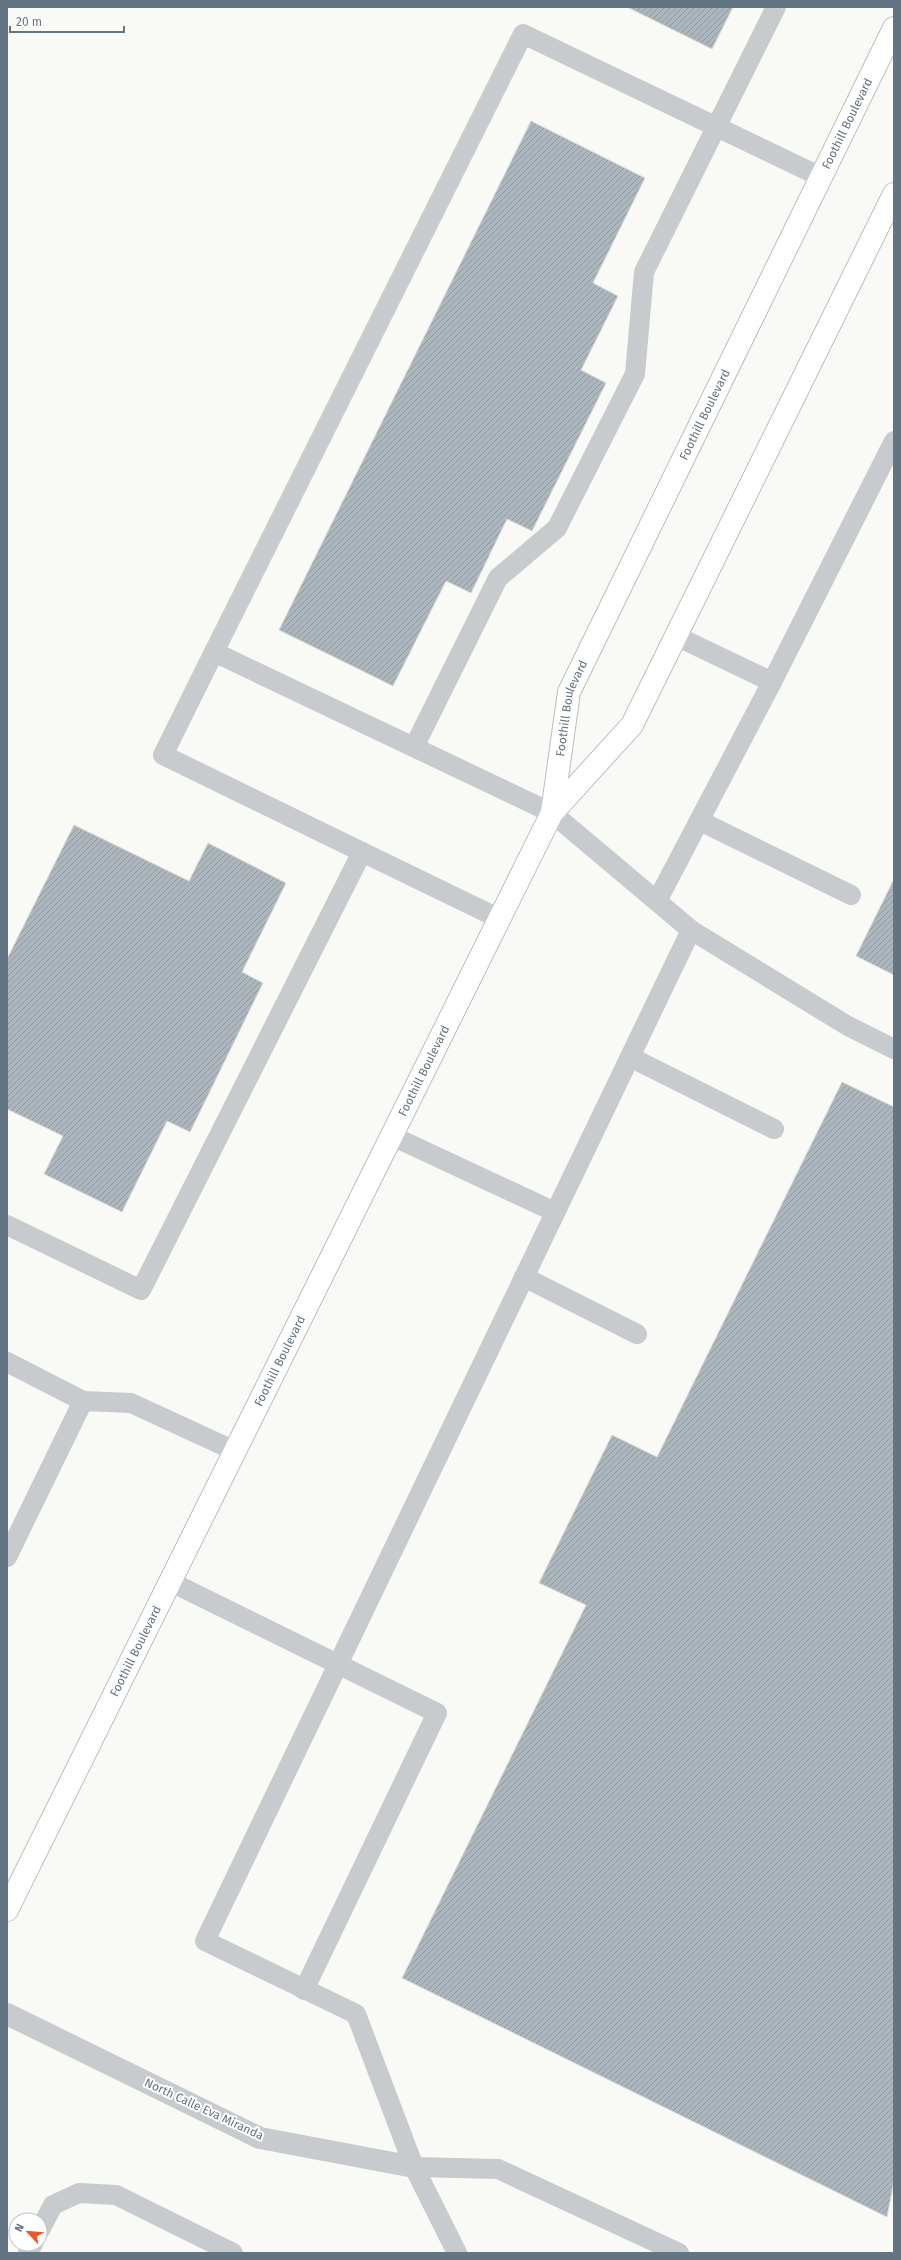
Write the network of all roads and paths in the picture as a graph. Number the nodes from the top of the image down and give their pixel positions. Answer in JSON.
{"nodes":[{"id":1,"x":776,"y":7,"type":"edge"},
{"id":2,"x":894,"y":28,"type":"edge"},
{"id":3,"x":717,"y":125,"type":"junction"},
{"id":4,"x":821,"y":177,"type":"junction"},
{"id":5,"x":894,"y":194,"type":"edge"},
{"id":6,"x":894,"y":441,"type":"edge"},
{"id":7,"x":676,"y":636,"type":"junction"},
{"id":8,"x":214,"y":652,"type":"junction"},
{"id":9,"x":772,"y":682,"type":"junction"},
{"id":10,"x":414,"y":747,"type":"junction"},
{"id":11,"x":552,"y":813,"type":"junction"},
{"id":12,"x":700,"y":821,"type":"junction"},
{"id":13,"x":362,"y":852,"type":"junction"},
{"id":14,"x":851,"y":895,"type":"dead end"},
{"id":15,"x":657,"y":901,"type":"junction"},
{"id":16,"x":500,"y":919,"type":"junction"},
{"id":17,"x":691,"y":930,"type":"junction"},
{"id":18,"x":894,"y":1049,"type":"edge"},
{"id":19,"x":630,"y":1057,"type":"junction"},
{"id":20,"x":774,"y":1129,"type":"dead end"},
{"id":21,"x":392,"y":1136,"type":"junction"},
{"id":22,"x":555,"y":1212,"type":"junction"},
{"id":23,"x":7,"y":1225,"type":"edge"},
{"id":24,"x":524,"y":1277,"type":"junction"},
{"id":25,"x":637,"y":1334,"type":"dead end"},
{"id":26,"x":7,"y":1362,"type":"edge"},
{"id":27,"x":83,"y":1402,"type":"junction"},
{"id":28,"x":235,"y":1452,"type":"junction"},
{"id":29,"x":7,"y":1557,"type":"edge"},
{"id":30,"x":171,"y":1582,"type":"junction"},
{"id":31,"x":335,"y":1664,"type":"junction"},
{"id":32,"x":8,"y":1906,"type":"edge"},
{"id":33,"x":304,"y":1990,"type":"junction"},
{"id":34,"x":7,"y":2014,"type":"edge"},
{"id":35,"x":414,"y":2167,"type":"junction"},
{"id":36,"x":48,"y":2215,"type":"edge"},
{"id":37,"x":233,"y":2253,"type":"edge"},
{"id":38,"x":457,"y":2253,"type":"edge"},
{"id":39,"x":679,"y":2253,"type":"edge"}],
"edges":[{"from":1,"to":3,"type":"lane"},
{"from":2,"to":4,"type":"main road","name":"Foothill Boulevard"},
{"from":3,"to":4,"type":"lane"},
{"from":3,"to":8,"type":"lane"},
{"from":3,"to":10,"type":"lane"},
{"from":4,"to":11,"type":"main road","name":"Foothill Boulevard"},
{"from":5,"to":7,"type":"main road","name":"Foothill Boulevard"},
{"from":6,"to":9,"type":"lane"},
{"from":7,"to":9,"type":"lane"},
{"from":7,"to":11,"type":"main road","name":"Foothill Boulevard"},
{"from":8,"to":10,"type":"lane"},
{"from":8,"to":13,"type":"lane"},
{"from":9,"to":12,"type":"lane"},
{"from":10,"to":11,"type":"lane"},
{"from":11,"to":15,"type":"lane"},
{"from":11,"to":16,"type":"main road","name":"Foothill Boulevard"},
{"from":12,"to":14,"type":"lane"},
{"from":12,"to":15,"type":"lane"},
{"from":13,"to":16,"type":"lane"},
{"from":13,"to":23,"type":"lane"},
{"from":15,"to":17,"type":"lane"},
{"from":16,"to":21,"type":"main road","name":"Foothill Boulevard"},
{"from":17,"to":18,"type":"lane"},
{"from":17,"to":19,"type":"lane"},
{"from":19,"to":20,"type":"lane"},
{"from":19,"to":22,"type":"lane"},
{"from":21,"to":22,"type":"lane"},
{"from":21,"to":28,"type":"main road","name":"Foothill Boulevard"},
{"from":22,"to":24,"type":"lane"},
{"from":24,"to":25,"type":"lane"},
{"from":24,"to":31,"type":"lane"},
{"from":26,"to":27,"type":"lane"},
{"from":27,"to":28,"type":"lane"},
{"from":27,"to":29,"type":"lane"},
{"from":28,"to":30,"type":"main road","name":"Foothill Boulevard"},
{"from":30,"to":31,"type":"lane"},
{"from":30,"to":32,"type":"main road","name":"Foothill Boulevard"},
{"from":31,"to":33,"type":"lane"},
{"from":31,"to":33,"type":"lane"},
{"from":33,"to":35,"type":"lane"},
{"from":34,"to":35,"type":"street","name":"North Calle Eva Miranda"},
{"from":35,"to":38,"type":"lane"},
{"from":35,"to":39,"type":"lane"},
{"from":36,"to":37,"type":"lane"}]}
